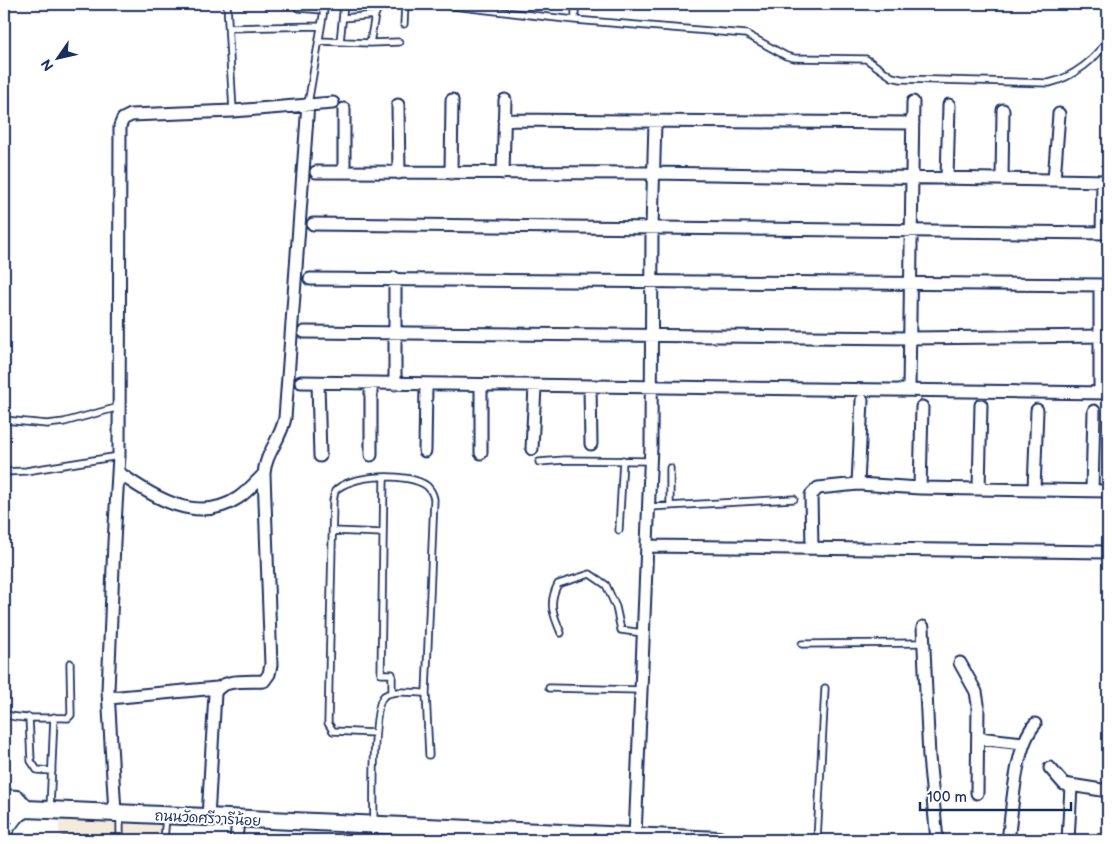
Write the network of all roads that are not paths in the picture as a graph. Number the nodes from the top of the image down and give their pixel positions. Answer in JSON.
{"nodes":[{"id":1,"x":227,"y":4,"type":"edge"},
{"id":2,"x":344,"y":4,"type":"edge"},
{"id":3,"x":380,"y":4,"type":"edge"},
{"id":4,"x":405,"y":4,"type":"edge"},
{"id":5,"x":434,"y":4,"type":"edge"},
{"id":6,"x":575,"y":4,"type":"edge"},
{"id":7,"x":324,"y":7,"type":"edge"},
{"id":8,"x":298,"y":8,"type":"dead end"},
{"id":9,"x":375,"y":15,"type":"junction"},
{"id":10,"x":343,"y":18,"type":"junction"},
{"id":11,"x":575,"y":20,"type":"junction"},
{"id":12,"x":404,"y":24,"type":"dead end"},
{"id":13,"x":320,"y":26,"type":"junction"},
{"id":14,"x":229,"y":28,"type":"junction"},
{"id":15,"x":1108,"y":37,"type":"edge"},
{"id":16,"x":318,"y":41,"type":"junction"},
{"id":17,"x":340,"y":42,"type":"junction"},
{"id":18,"x":399,"y":42,"type":"dead end"},
{"id":19,"x":370,"y":43,"type":"junction"},
{"id":20,"x":452,"y":100,"type":"dead end"},
{"id":21,"x":505,"y":100,"type":"dead end"},
{"id":22,"x":913,"y":102,"type":"dead end"},
{"id":23,"x":333,"y":103,"type":"dead end"},
{"id":24,"x":308,"y":104,"type":"junction"},
{"id":25,"x":398,"y":105,"type":"dead end"},
{"id":26,"x":949,"y":105,"type":"dead end"},
{"id":27,"x":344,"y":109,"type":"dead end"},
{"id":28,"x":1003,"y":110,"type":"dead end"},
{"id":29,"x":233,"y":111,"type":"junction"},
{"id":30,"x":1059,"y":114,"type":"dead end"},
{"id":31,"x":504,"y":120,"type":"junction"},
{"id":32,"x":655,"y":122,"type":"junction"},
{"id":33,"x":913,"y":123,"type":"junction"},
{"id":34,"x":316,"y":172,"type":"dead end"},
{"id":35,"x":344,"y":172,"type":"junction"},
{"id":36,"x":399,"y":172,"type":"junction"},
{"id":37,"x":451,"y":173,"type":"junction"},
{"id":38,"x":503,"y":173,"type":"junction"},
{"id":39,"x":653,"y":173,"type":"junction"},
{"id":40,"x":912,"y":177,"type":"junction"},
{"id":41,"x":947,"y":178,"type":"junction"},
{"id":42,"x":1002,"y":179,"type":"junction"},
{"id":43,"x":1054,"y":180,"type":"junction"},
{"id":44,"x":1105,"y":181,"type":"edge"},
{"id":45,"x":313,"y":224,"type":"dead end"},
{"id":46,"x":652,"y":227,"type":"junction"},
{"id":47,"x":912,"y":229,"type":"junction"},
{"id":48,"x":1105,"y":233,"type":"edge"},
{"id":49,"x":395,"y":278,"type":"junction"},
{"id":50,"x":310,"y":279,"type":"dead end"},
{"id":51,"x":652,"y":281,"type":"junction"},
{"id":52,"x":911,"y":284,"type":"junction"},
{"id":53,"x":1104,"y":285,"type":"edge"},
{"id":54,"x":304,"y":332,"type":"dead end"},
{"id":55,"x":395,"y":333,"type":"junction"},
{"id":56,"x":653,"y":336,"type":"junction"},
{"id":57,"x":1103,"y":336,"type":"edge"},
{"id":58,"x":910,"y":338,"type":"junction"},
{"id":59,"x":301,"y":382,"type":"dead end"},
{"id":60,"x":318,"y":383,"type":"junction"},
{"id":61,"x":371,"y":384,"type":"junction"},
{"id":62,"x":395,"y":384,"type":"junction"},
{"id":63,"x":426,"y":385,"type":"junction"},
{"id":64,"x":481,"y":386,"type":"junction"},
{"id":65,"x":535,"y":386,"type":"junction"},
{"id":66,"x":590,"y":387,"type":"junction"},
{"id":67,"x":652,"y":388,"type":"junction"},
{"id":68,"x":909,"y":390,"type":"junction"},
{"id":69,"x":1104,"y":393,"type":"edge"},
{"id":70,"x":862,"y":400,"type":"dead end"},
{"id":71,"x":980,"y":405,"type":"dead end"},
{"id":72,"x":119,"y":407,"type":"junction"},
{"id":73,"x":922,"y":407,"type":"dead end"},
{"id":74,"x":1037,"y":410,"type":"dead end"},
{"id":75,"x":1094,"y":411,"type":"dead end"},
{"id":76,"x":4,"y":420,"type":"edge"},
{"id":77,"x":591,"y":444,"type":"dead end"},
{"id":78,"x":532,"y":449,"type":"dead end"},
{"id":79,"x":425,"y":451,"type":"dead end"},
{"id":80,"x":482,"y":453,"type":"dead end"},
{"id":81,"x":371,"y":455,"type":"dead end"},
{"id":82,"x":120,"y":456,"type":"junction"},
{"id":83,"x":320,"y":456,"type":"dead end"},
{"id":84,"x":623,"y":460,"type":"junction"},
{"id":85,"x":650,"y":461,"type":"junction"},
{"id":86,"x":540,"y":462,"type":"dead end"},
{"id":87,"x":670,"y":468,"type":"dead end"},
{"id":88,"x":4,"y":472,"type":"edge"},
{"id":89,"x":119,"y":473,"type":"junction"},
{"id":90,"x":264,"y":474,"type":"junction"},
{"id":91,"x":384,"y":477,"type":"junction"},
{"id":92,"x":858,"y":484,"type":"junction"},
{"id":93,"x":920,"y":488,"type":"junction"},
{"id":94,"x":979,"y":489,"type":"junction"},
{"id":95,"x":1034,"y":489,"type":"junction"},
{"id":96,"x":1092,"y":490,"type":"junction"},
{"id":97,"x":1108,"y":491,"type":"edge"},
{"id":98,"x":794,"y":499,"type":"dead end"},
{"id":99,"x":670,"y":506,"type":"junction"},
{"id":100,"x":648,"y":507,"type":"junction"},
{"id":101,"x":620,"y":530,"type":"dead end"},
{"id":102,"x":333,"y":531,"type":"junction"},
{"id":103,"x":383,"y":533,"type":"junction"},
{"id":104,"x":647,"y":546,"type":"junction"},
{"id":105,"x":812,"y":548,"type":"junction"},
{"id":106,"x":1108,"y":552,"type":"edge"},
{"id":107,"x":923,"y":627,"type":"dead end"},
{"id":108,"x":561,"y":633,"type":"dead end"},
{"id":109,"x":643,"y":633,"type":"junction"},
{"id":110,"x":924,"y":643,"type":"junction"},
{"id":111,"x":802,"y":644,"type":"dead end"},
{"id":112,"x":70,"y":663,"type":"dead end"},
{"id":113,"x":960,"y":663,"type":"dead end"},
{"id":114,"x":217,"y":688,"type":"junction"},
{"id":115,"x":550,"y":688,"type":"dead end"},
{"id":116,"x":825,"y":688,"type":"dead end"},
{"id":117,"x":641,"y":690,"type":"junction"},
{"id":118,"x":392,"y":693,"type":"junction"},
{"id":119,"x":426,"y":694,"type":"junction"},
{"id":120,"x":109,"y":698,"type":"junction"},
{"id":121,"x":4,"y":713,"type":"edge"},
{"id":122,"x":29,"y":717,"type":"junction"},
{"id":123,"x":54,"y":717,"type":"junction"},
{"id":124,"x":1034,"y":724,"type":"dead end"},
{"id":125,"x":375,"y":733,"type":"junction"},
{"id":126,"x":978,"y":738,"type":"junction"},
{"id":127,"x":1023,"y":743,"type":"junction"},
{"id":128,"x":429,"y":755,"type":"dead end"},
{"id":129,"x":1050,"y":768,"type":"dead end"},
{"id":130,"x":52,"y":771,"type":"junction"},
{"id":131,"x":1071,"y":787,"type":"junction"},
{"id":132,"x":1108,"y":790,"type":"edge"},
{"id":133,"x":977,"y":793,"type":"dead end"},
{"id":134,"x":4,"y":798,"type":"edge"},
{"id":135,"x":26,"y":809,"type":"junction"},
{"id":136,"x":50,"y":811,"type":"junction"},
{"id":137,"x":117,"y":813,"type":"junction"},
{"id":138,"x":4,"y":814,"type":"edge"},
{"id":139,"x":166,"y":815,"type":"junction"},
{"id":140,"x":208,"y":818,"type":"junction"},
{"id":141,"x":238,"y":820,"type":"junction"},
{"id":142,"x":374,"y":833,"type":"edge"},
{"id":143,"x":420,"y":834,"type":"edge"},
{"id":144,"x":488,"y":836,"type":"edge"},
{"id":145,"x":634,"y":837,"type":"junction"},
{"id":146,"x":587,"y":838,"type":"edge"},
{"id":147,"x":657,"y":839,"type":"edge"},
{"id":148,"x":7,"y":840,"type":"edge"},
{"id":149,"x":64,"y":840,"type":"edge"},
{"id":150,"x":86,"y":840,"type":"edge"},
{"id":151,"x":120,"y":840,"type":"edge"},
{"id":152,"x":164,"y":840,"type":"edge"},
{"id":153,"x":236,"y":840,"type":"edge"},
{"id":154,"x":684,"y":840,"type":"edge"},
{"id":155,"x":718,"y":840,"type":"edge"},
{"id":156,"x":817,"y":840,"type":"edge"},
{"id":157,"x":937,"y":840,"type":"edge"},
{"id":158,"x":1008,"y":840,"type":"edge"},
{"id":159,"x":1068,"y":840,"type":"edge"}],
"edges":[{"from":1,"to":14,"type":"lane"},
{"from":2,"to":10,"type":"lane"},
{"from":3,"to":9,"type":"lane"},
{"from":4,"to":12,"type":"lane"},
{"from":5,"to":11,"type":"lane"},
{"from":6,"to":11,"type":"lane"},
{"from":7,"to":8,"type":"lane"},
{"from":7,"to":13,"type":"lane"},
{"from":9,"to":10,"type":"lane"},
{"from":9,"to":19,"type":"lane"},
{"from":10,"to":17,"type":"lane"},
{"from":11,"to":15,"type":"lane"},
{"from":13,"to":14,"type":"lane"},
{"from":13,"to":16,"type":"lane"},
{"from":14,"to":29,"type":"lane"},
{"from":16,"to":17,"type":"lane"},
{"from":16,"to":24,"type":"lane"},
{"from":17,"to":19,"type":"lane"},
{"from":18,"to":19,"type":"lane"},
{"from":20,"to":37,"type":"street"},
{"from":21,"to":31,"type":"street"},
{"from":22,"to":33,"type":"street"},
{"from":23,"to":24,"type":"street"},
{"from":24,"to":29,"type":"street"},
{"from":24,"to":90,"type":"street"},
{"from":25,"to":36,"type":"street"},
{"from":26,"to":41,"type":"street"},
{"from":27,"to":35,"type":"street"},
{"from":28,"to":42,"type":"street"},
{"from":29,"to":72,"type":"street"},
{"from":30,"to":43,"type":"street"},
{"from":31,"to":32,"type":"street"},
{"from":31,"to":38,"type":"street"},
{"from":32,"to":33,"type":"street"},
{"from":32,"to":39,"type":"street"},
{"from":33,"to":40,"type":"street"},
{"from":34,"to":35,"type":"street"},
{"from":35,"to":36,"type":"street"},
{"from":36,"to":37,"type":"street"},
{"from":37,"to":38,"type":"street"},
{"from":38,"to":39,"type":"street"},
{"from":39,"to":40,"type":"street"},
{"from":39,"to":46,"type":"street"},
{"from":40,"to":41,"type":"street"},
{"from":40,"to":47,"type":"street"},
{"from":41,"to":42,"type":"street"},
{"from":42,"to":43,"type":"street"},
{"from":43,"to":44,"type":"street"},
{"from":44,"to":48,"type":"street"},
{"from":45,"to":46,"type":"street"},
{"from":46,"to":47,"type":"street"},
{"from":46,"to":51,"type":"street"},
{"from":47,"to":48,"type":"street"},
{"from":47,"to":52,"type":"street"},
{"from":49,"to":50,"type":"street"},
{"from":49,"to":51,"type":"street"},
{"from":49,"to":55,"type":"street"},
{"from":51,"to":52,"type":"street"},
{"from":51,"to":56,"type":"street"},
{"from":52,"to":53,"type":"street"},
{"from":52,"to":58,"type":"street"},
{"from":53,"to":57,"type":"street"},
{"from":54,"to":55,"type":"street"},
{"from":55,"to":56,"type":"street"},
{"from":55,"to":62,"type":"street"},
{"from":56,"to":58,"type":"street"},
{"from":56,"to":67,"type":"street"},
{"from":57,"to":58,"type":"street"},
{"from":57,"to":69,"type":"street"},
{"from":58,"to":68,"type":"street"},
{"from":59,"to":60,"type":"street"},
{"from":60,"to":61,"type":"street"},
{"from":60,"to":83,"type":"street"},
{"from":61,"to":62,"type":"street"},
{"from":61,"to":81,"type":"street"},
{"from":62,"to":63,"type":"street"},
{"from":63,"to":64,"type":"street"},
{"from":63,"to":79,"type":"street"},
{"from":64,"to":65,"type":"street"},
{"from":64,"to":80,"type":"street"},
{"from":65,"to":66,"type":"street"},
{"from":65,"to":78,"type":"street"},
{"from":66,"to":67,"type":"street"},
{"from":66,"to":77,"type":"street"},
{"from":67,"to":68,"type":"street"},
{"from":67,"to":85,"type":"street"},
{"from":68,"to":69,"type":"street"},
{"from":70,"to":92,"type":"street"},
{"from":71,"to":94,"type":"street"},
{"from":72,"to":76,"type":"lane"},
{"from":72,"to":82,"type":"street"},
{"from":73,"to":93,"type":"street"},
{"from":74,"to":95,"type":"street"},
{"from":75,"to":96,"type":"street"},
{"from":82,"to":88,"type":"lane"},
{"from":82,"to":89,"type":"street"},
{"from":84,"to":85,"type":"lane"},
{"from":84,"to":86,"type":"lane"},
{"from":84,"to":101,"type":"lane"},
{"from":85,"to":100,"type":"street"},
{"from":87,"to":99,"type":"lane"},
{"from":89,"to":90,"type":"street"},
{"from":89,"to":120,"type":"street"},
{"from":90,"to":114,"type":"street"},
{"from":91,"to":102,"type":"lane"},
{"from":91,"to":103,"type":"lane"},
{"from":91,"to":119,"type":"lane"},
{"from":92,"to":93,"type":"street"},
{"from":92,"to":105,"type":"street"},
{"from":93,"to":94,"type":"street"},
{"from":94,"to":95,"type":"street"},
{"from":95,"to":96,"type":"street"},
{"from":96,"to":97,"type":"street"},
{"from":98,"to":99,"type":"lane"},
{"from":99,"to":100,"type":"lane"},
{"from":100,"to":104,"type":"street"},
{"from":102,"to":103,"type":"lane"},
{"from":102,"to":125,"type":"lane"},
{"from":103,"to":118,"type":"lane"},
{"from":104,"to":105,"type":"street"},
{"from":104,"to":109,"type":"street"},
{"from":105,"to":106,"type":"street"},
{"from":107,"to":110,"type":"street"},
{"from":108,"to":109,"type":"lane"},
{"from":109,"to":117,"type":"street"},
{"from":110,"to":111,"type":"lane"},
{"from":110,"to":157,"type":"street"},
{"from":112,"to":123,"type":"lane"},
{"from":113,"to":126,"type":"street"},
{"from":114,"to":120,"type":"street"},
{"from":114,"to":140,"type":"street"},
{"from":115,"to":117,"type":"lane"},
{"from":116,"to":156,"type":"lane"},
{"from":117,"to":145,"type":"street"},
{"from":118,"to":119,"type":"lane"},
{"from":118,"to":125,"type":"lane"},
{"from":119,"to":128,"type":"lane"},
{"from":120,"to":137,"type":"street"},
{"from":121,"to":122,"type":"lane"},
{"from":122,"to":123,"type":"lane"},
{"from":122,"to":130,"type":"lane"},
{"from":123,"to":130,"type":"lane"},
{"from":124,"to":127,"type":"street"},
{"from":125,"to":142,"type":"lane"},
{"from":126,"to":127,"type":"street"},
{"from":126,"to":133,"type":"street"},
{"from":127,"to":158,"type":"street"},
{"from":129,"to":131,"type":"street"},
{"from":130,"to":136,"type":"lane"},
{"from":131,"to":132,"type":"street"},
{"from":131,"to":159,"type":"street"},
{"from":134,"to":135,"type":"main road","name":"ถนนวัดศรีวารีน้อย"},
{"from":135,"to":136,"type":"main road","name":"ถนนวัดศรีวารีน้อย"},
{"from":135,"to":138,"type":"main road","name":"ถนนวัดศรีวารีน้อย"},
{"from":135,"to":148,"type":"lane"},
{"from":136,"to":137,"type":"main road","name":"ถนนวัดศรีวารีน้อย"},
{"from":137,"to":139,"type":"main road","name":"ถนนวัดศรีวารีน้อย"},
{"from":137,"to":151,"type":"lane"},
{"from":139,"to":140,"type":"main road","name":"ถนนวัดศรีวารีน้อย"},
{"from":139,"to":152,"type":"lane"},
{"from":140,"to":141,"type":"main road","name":"ถนนวัดศรีวารีน้อย"},
{"from":141,"to":142,"type":"main road","name":"ถนนวัดศรีวารีน้อย"},
{"from":141,"to":153,"type":"street"},
{"from":142,"to":143,"type":"main road","name":"ถนนวัดศรีวารีน้อย"},
{"from":143,"to":144,"type":"main road","name":"ถนนวัดศรีวารีน้อย"},
{"from":144,"to":146,"type":"main road","name":"ถนนวัดศรีวารีน้อย"},
{"from":145,"to":146,"type":"main road","name":"ถนนวัดศรีวารีน้อย"},
{"from":145,"to":147,"type":"main road","name":"ถนนวัดศรีวารีน้อย"},
{"from":147,"to":154,"type":"main road","name":"ถนนวัดศรีวารีน้อย"},
{"from":149,"to":150,"type":"lane"},
{"from":154,"to":155,"type":"main road","name":"ถนนวัดศรีวารีน้อย"}]}
